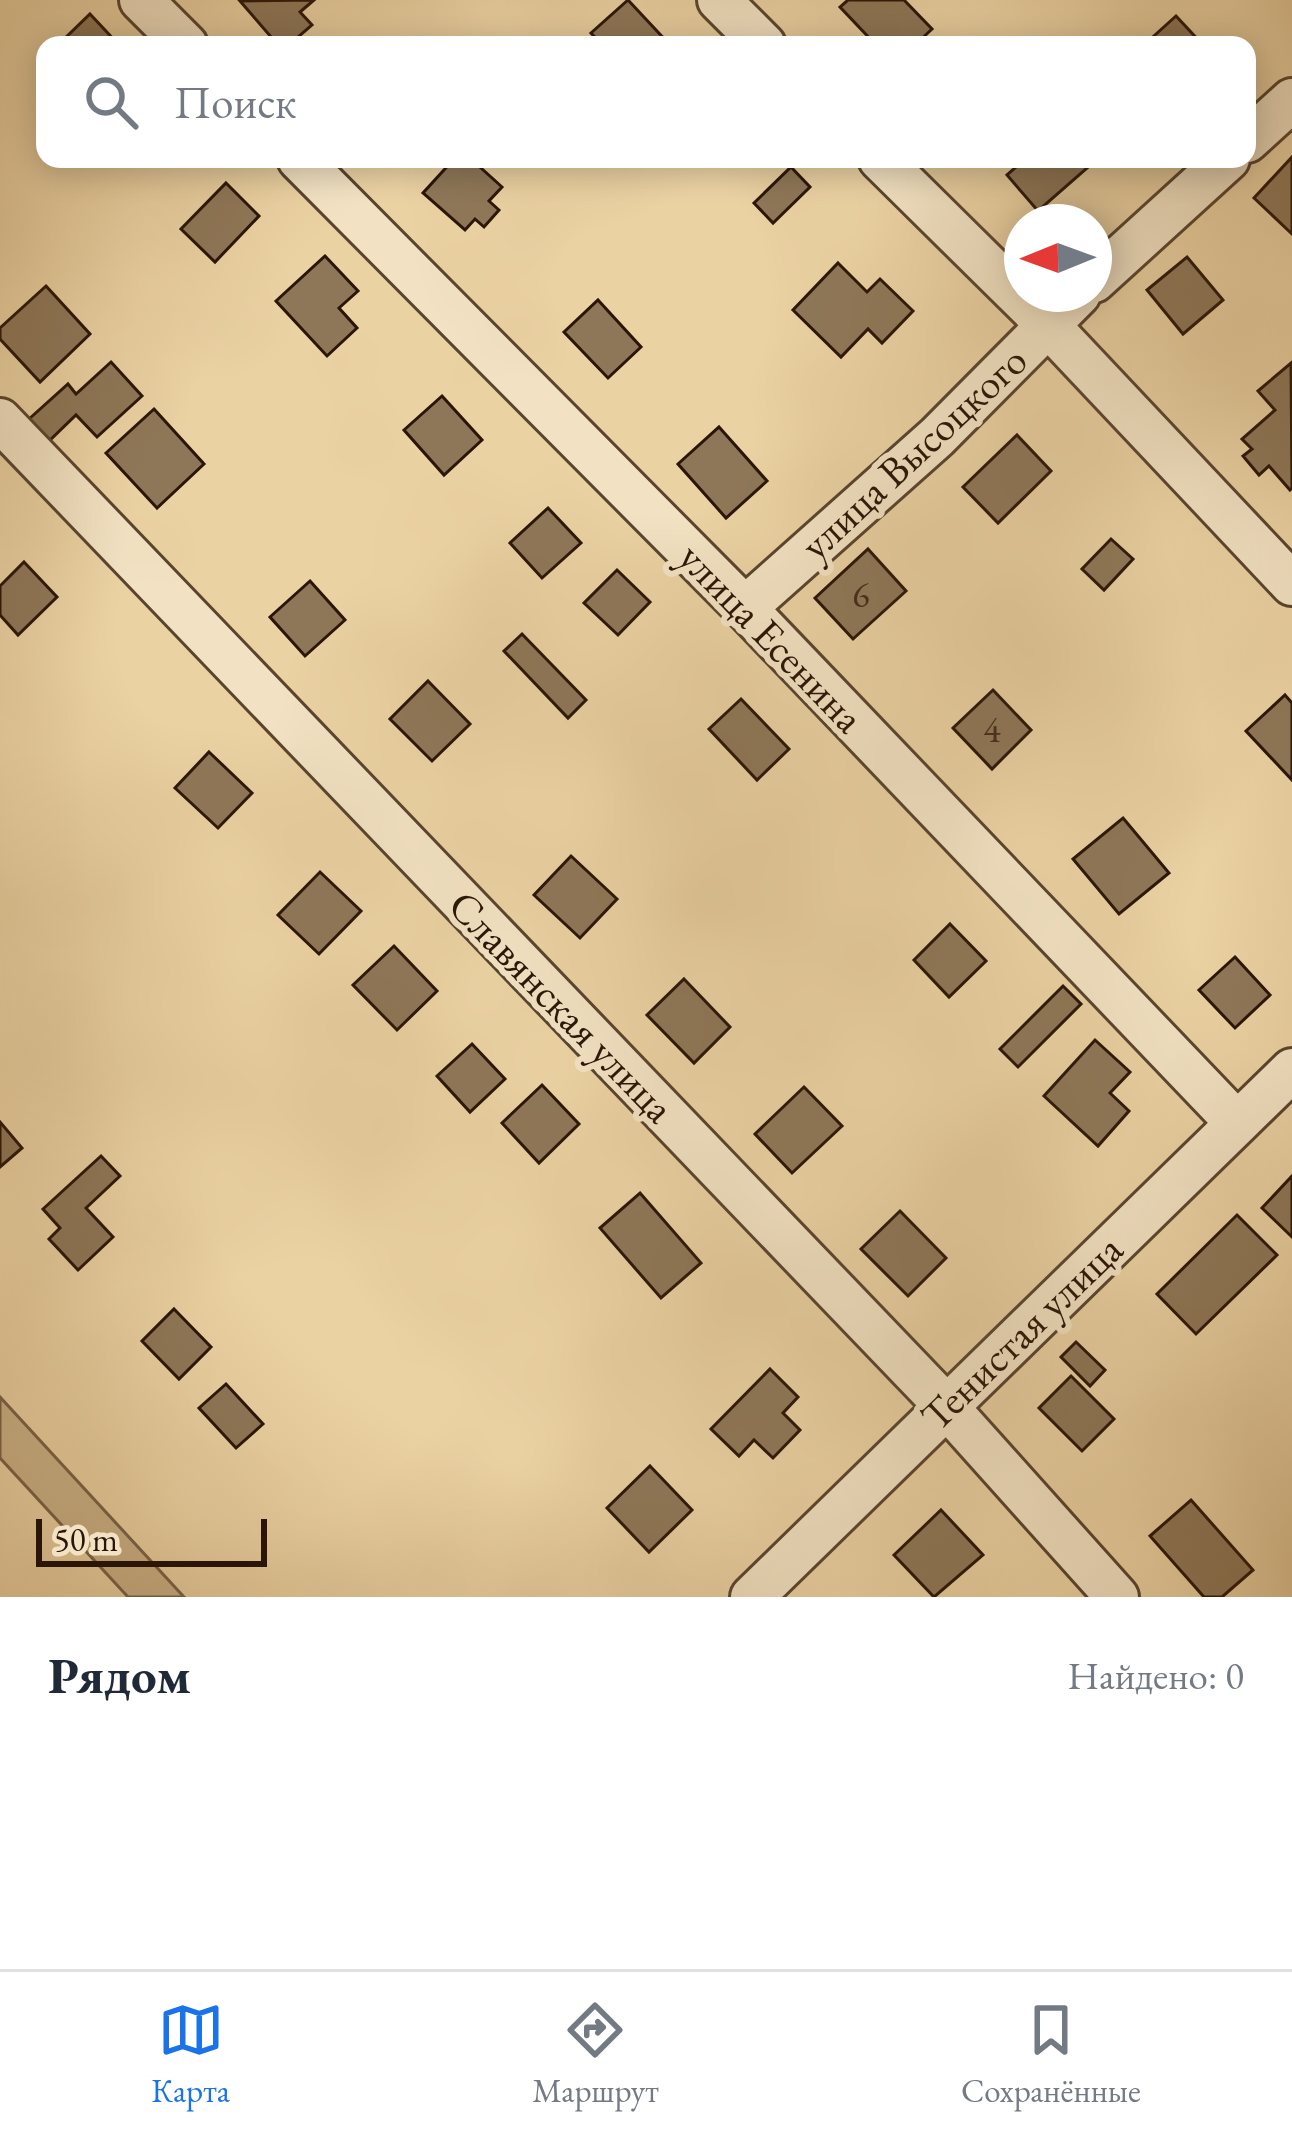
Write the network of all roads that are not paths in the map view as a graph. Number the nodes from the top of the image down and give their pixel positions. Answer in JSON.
{"nodes":[{"id":1,"x":141,"y":0,"type":"edge"},
{"id":2,"x":731,"y":4,"type":"edge"},
{"id":3,"x":177,"y":36,"type":"edge"},
{"id":4,"x":757,"y":36,"type":"edge"},
{"id":5,"x":1292,"y":100,"type":"edge"},
{"id":6,"x":1256,"y":133,"type":"edge"},
{"id":7,"x":308,"y":168,"type":"edge"},
{"id":8,"x":889,"y":168,"type":"edge"},
{"id":9,"x":1218,"y":168,"type":"edge"},
{"id":10,"x":1112,"y":264,"type":"edge"},
{"id":11,"x":1060,"y":312,"type":"edge"},
{"id":12,"x":1047,"y":324,"type":"junction"},
{"id":13,"x":0,"y":420,"type":"edge"},
{"id":14,"x":1292,"y":584,"type":"edge"},
{"id":15,"x":745,"y":608,"type":"junction"},
{"id":16,"x":1292,"y":1070,"type":"edge"},
{"id":17,"x":1237,"y":1123,"type":"junction"},
{"id":18,"x":945,"y":1405,"type":"junction"},
{"id":19,"x":752,"y":1597,"type":"edge"},
{"id":20,"x":1117,"y":1597,"type":"edge"}],
"edges":[{"from":1,"to":3,"type":"street"},
{"from":2,"to":4,"type":"street"},
{"from":5,"to":6,"type":"street"},
{"from":7,"to":15,"type":"street","name":"улица Есенина"},
{"from":8,"to":12,"type":"street"},
{"from":9,"to":10,"type":"street"},
{"from":11,"to":12,"type":"street","name":"улица Высоцкого"},
{"from":12,"to":14,"type":"street"},
{"from":12,"to":15,"type":"street","name":"улица Высоцкого"},
{"from":13,"to":18,"type":"street","name":"Славянская улица"},
{"from":15,"to":17,"type":"street","name":"улица Есенина"},
{"from":16,"to":17,"type":"street","name":"Тенистая улица"},
{"from":17,"to":18,"type":"street","name":"Тенистая улица"},
{"from":18,"to":19,"type":"street","name":"Тенистая улица"},
{"from":18,"to":20,"type":"street","name":"Славянская улица"}]}
